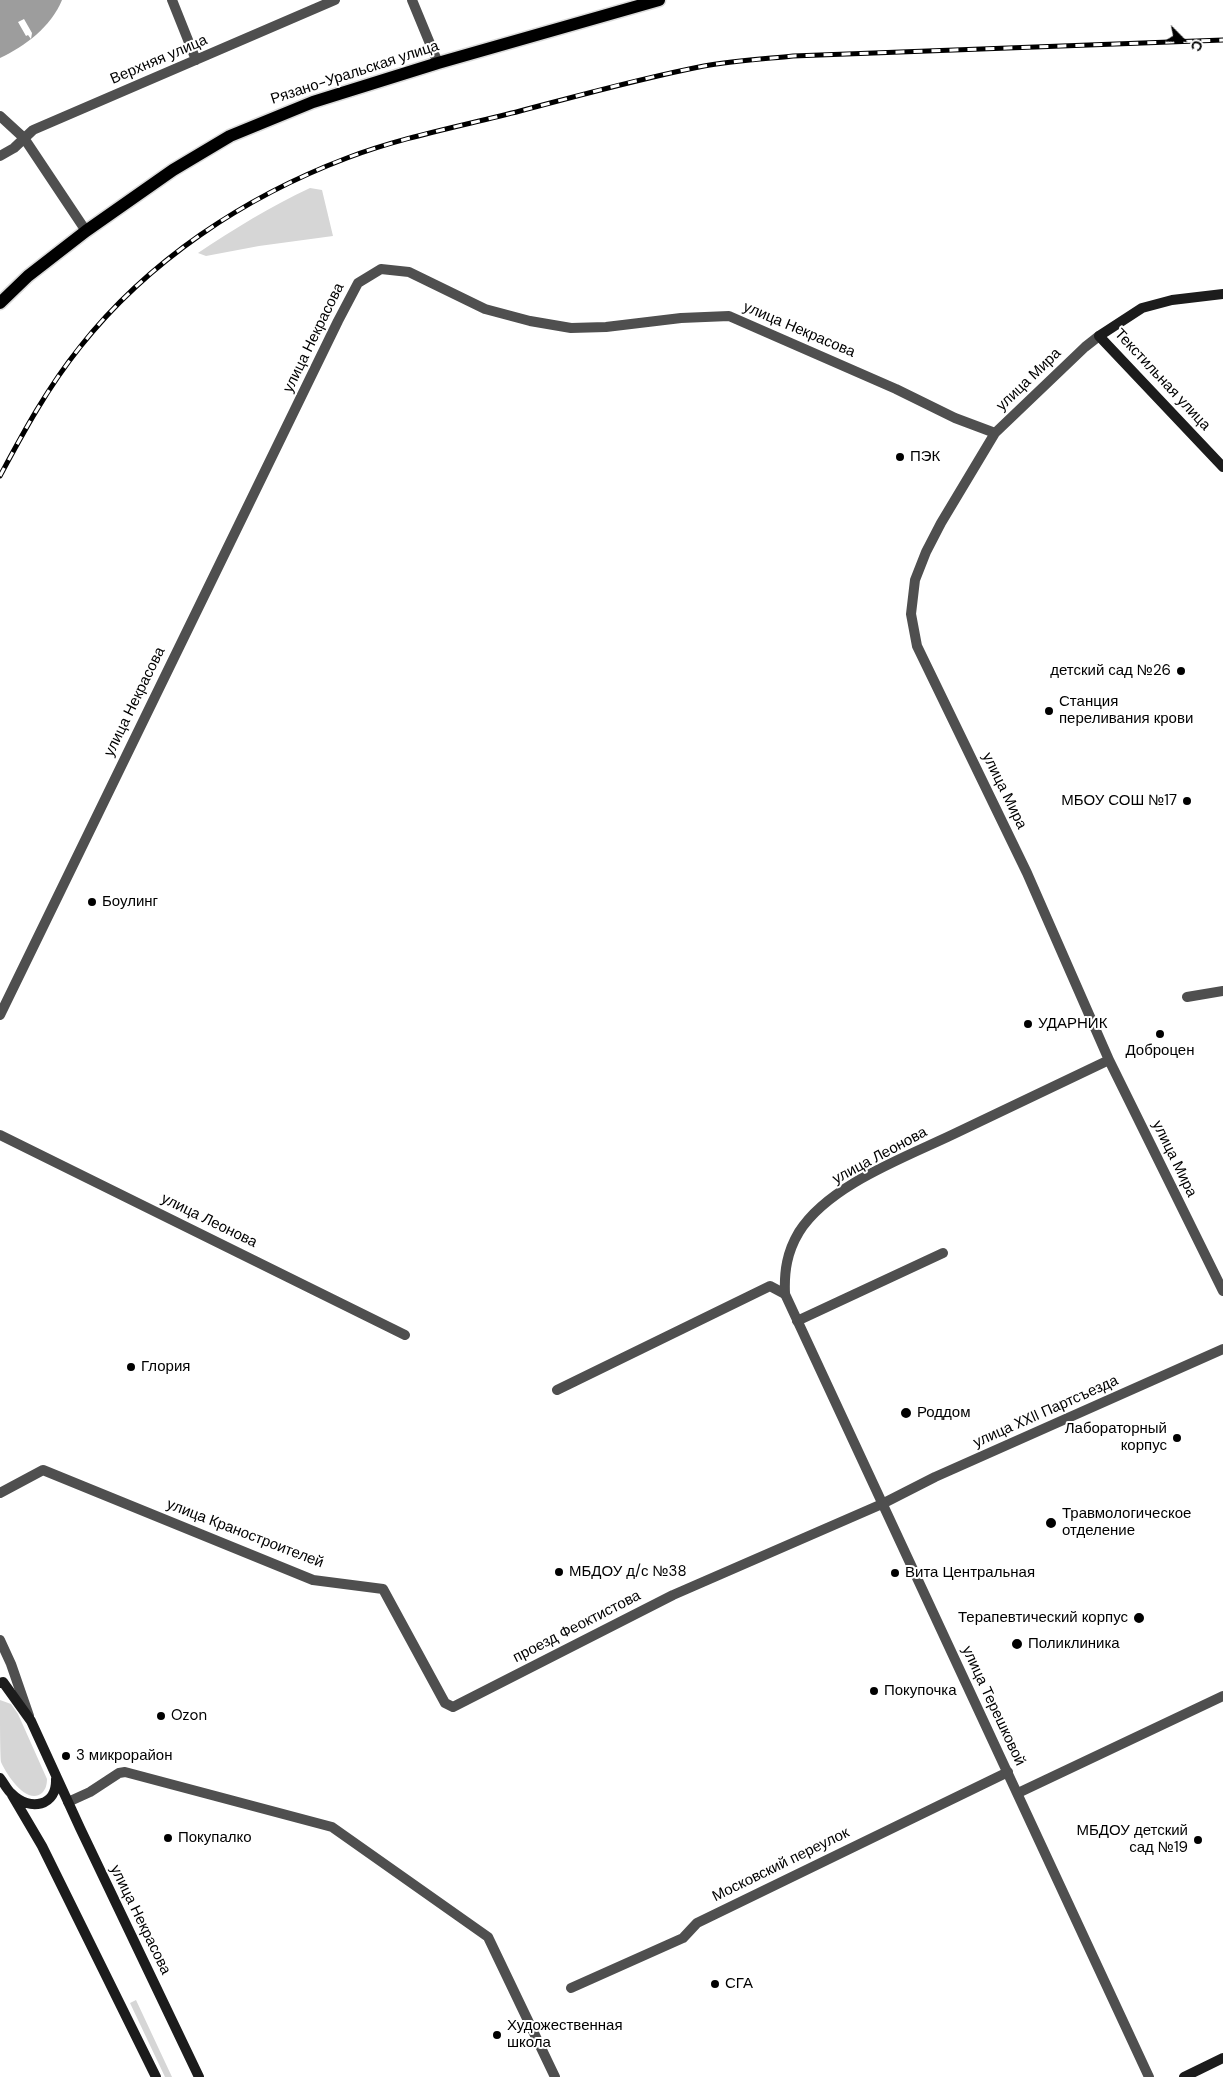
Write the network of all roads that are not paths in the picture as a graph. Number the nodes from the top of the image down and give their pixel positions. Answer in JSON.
{"nodes":[{"id":1,"x":172,"y":0,"type":"edge"},
{"id":2,"x":334,"y":0,"type":"edge"},
{"id":3,"x":412,"y":0,"type":"edge"},
{"id":4,"x":656,"y":0,"type":"edge"},
{"id":5,"x":196,"y":60,"type":"junction"},
{"id":6,"x":438,"y":63,"type":"junction"},
{"id":7,"x":0,"y":116,"type":"edge"},
{"id":8,"x":24,"y":138,"type":"junction"},
{"id":9,"x":0,"y":156,"type":"edge"},
{"id":10,"x":86,"y":231,"type":"junction"},
{"id":11,"x":1223,"y":294,"type":"edge"},
{"id":12,"x":0,"y":303,"type":"edge"},
{"id":13,"x":1099,"y":336,"type":"junction"},
{"id":14,"x":995,"y":433,"type":"junction"},
{"id":15,"x":1223,"y":467,"type":"edge"},
{"id":16,"x":1223,"y":991,"type":"edge"},
{"id":17,"x":1187,"y":996,"type":"dead end"},
{"id":18,"x":0,"y":1015,"type":"edge"},
{"id":19,"x":1109,"y":1060,"type":"junction"},
{"id":20,"x":0,"y":1135,"type":"edge"},
{"id":21,"x":943,"y":1253,"type":"dead end"},
{"id":22,"x":1223,"y":1291,"type":"edge"},
{"id":23,"x":784,"y":1294,"type":"junction"},
{"id":24,"x":797,"y":1322,"type":"junction"},
{"id":25,"x":405,"y":1335,"type":"dead end"},
{"id":26,"x":1223,"y":1349,"type":"edge"},
{"id":27,"x":557,"y":1390,"type":"dead end"},
{"id":28,"x":0,"y":1493,"type":"edge"},
{"id":29,"x":882,"y":1504,"type":"junction"},
{"id":30,"x":0,"y":1640,"type":"edge"},
{"id":31,"x":11,"y":1664,"type":"junction"},
{"id":32,"x":1,"y":1681,"type":"edge"},
{"id":33,"x":1223,"y":1696,"type":"edge"},
{"id":34,"x":453,"y":1707,"type":"joint"},
{"id":35,"x":31,"y":1721,"type":"junction"},
{"id":36,"x":1008,"y":1772,"type":"junction"},
{"id":37,"x":56,"y":1775,"type":"junction"},
{"id":38,"x":0,"y":1778,"type":"edge"},
{"id":39,"x":1018,"y":1793,"type":"junction"},
{"id":40,"x":12,"y":1795,"type":"junction"},
{"id":41,"x":68,"y":1802,"type":"junction"},
{"id":42,"x":571,"y":1988,"type":"dead end"},
{"id":43,"x":1223,"y":2058,"type":"edge"},
{"id":44,"x":156,"y":2077,"type":"edge"},
{"id":45,"x":199,"y":2077,"type":"edge"},
{"id":46,"x":555,"y":2077,"type":"edge"},
{"id":47,"x":1148,"y":2077,"type":"edge"},
{"id":48,"x":1184,"y":2077,"type":"edge"}],
"edges":[{"from":1,"to":5,"type":"street"},
{"from":2,"to":5,"type":"street","name":"Верхняя улица"},
{"from":3,"to":6,"type":"street"},
{"from":4,"to":6,"type":"main road","name":"Рязано-Уральская улица"},
{"from":5,"to":8,"type":"street","name":"Верхняя улица"},
{"from":6,"to":10,"type":"main road","name":"Рязано-Уральская улица"},
{"from":7,"to":8,"type":"street"},
{"from":8,"to":9,"type":"street","name":"Верхняя улица"},
{"from":8,"to":10,"type":"street"},
{"from":10,"to":12,"type":"main road","name":"Рязано-Уральская улица"},
{"from":11,"to":13,"type":"main road"},
{"from":13,"to":14,"type":"street","name":"улица Мира"},
{"from":13,"to":15,"type":"main road","name":"Текстильная улица"},
{"from":14,"to":18,"type":"street","name":"улица Некрасова"},
{"from":14,"to":19,"type":"street","name":"улица Мира"},
{"from":16,"to":17,"type":"street"},
{"from":19,"to":22,"type":"street","name":"улица Мира"},
{"from":19,"to":23,"type":"street","name":"улица Леонова"},
{"from":20,"to":25,"type":"street","name":"улица Леонова"},
{"from":21,"to":24,"type":"street"},
{"from":23,"to":24,"type":"street","name":"улица Терешковой"},
{"from":23,"to":27,"type":"street"},
{"from":24,"to":29,"type":"street","name":"улица Терешковой"},
{"from":26,"to":29,"type":"street","name":"улица XXII Партсъезда"},
{"from":28,"to":34,"type":"street","name":"улица Краностроителей"},
{"from":29,"to":34,"type":"street","name":"проезд Феоктистова"},
{"from":29,"to":36,"type":"street","name":"улица Терешковой"},
{"from":30,"to":31,"type":"street"},
{"from":31,"to":32,"type":"street"},
{"from":31,"to":35,"type":"street"},
{"from":32,"to":35,"type":"main road","name":"улица Некрасова"},
{"from":33,"to":39,"type":"street"},
{"from":35,"to":37,"type":"main road","name":"улица Некрасова"},
{"from":36,"to":39,"type":"street","name":"улица Терешковой"},
{"from":36,"to":42,"type":"street","name":"Московский переулок"},
{"from":37,"to":40,"type":"main road"},
{"from":37,"to":41,"type":"main road","name":"улица Некрасова"},
{"from":38,"to":40,"type":"main road"},
{"from":39,"to":47,"type":"street","name":"улица Терешковой"},
{"from":40,"to":44,"type":"main road"},
{"from":41,"to":45,"type":"main road","name":"улица Некрасова"},
{"from":41,"to":46,"type":"street"},
{"from":43,"to":48,"type":"main road"}]}
